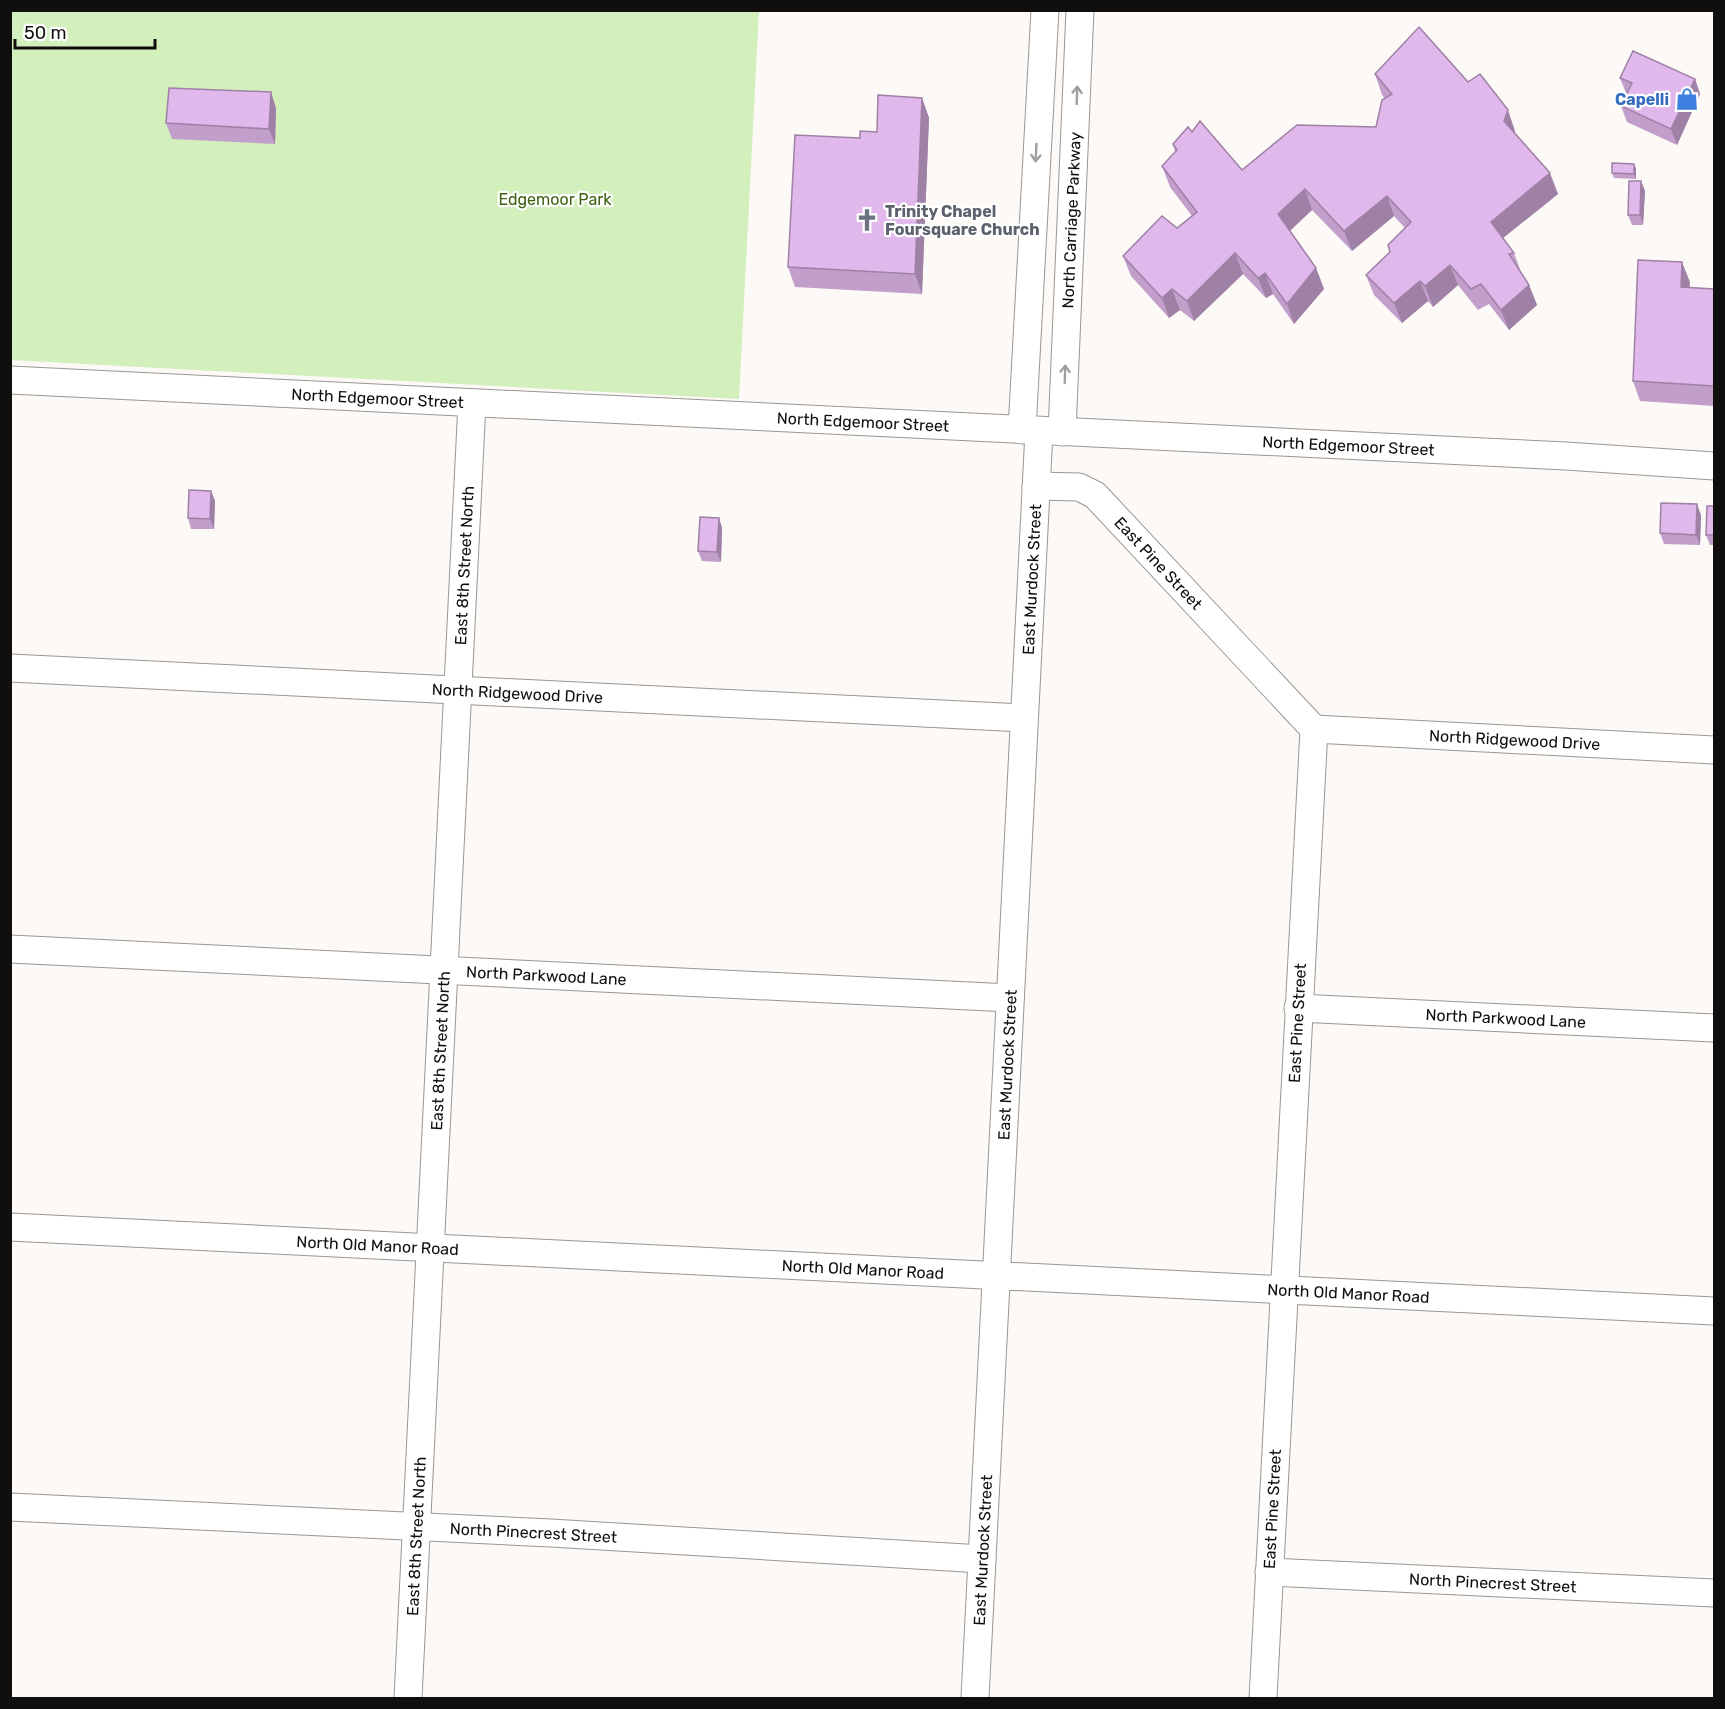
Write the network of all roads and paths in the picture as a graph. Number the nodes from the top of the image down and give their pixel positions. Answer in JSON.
{"nodes":[{"id":1,"x":1045,"y":10,"type":"edge"},
{"id":2,"x":1080,"y":10,"type":"edge"},
{"id":3,"x":10,"y":380,"type":"edge"},
{"id":4,"x":472,"y":403,"type":"junction"},
{"id":5,"x":1041,"y":431,"type":"junction"},
{"id":6,"x":1714,"y":466,"type":"edge"},
{"id":7,"x":1036,"y":486,"type":"junction"},
{"id":8,"x":10,"y":668,"type":"edge"},
{"id":9,"x":458,"y":691,"type":"junction"},
{"id":10,"x":1024,"y":718,"type":"junction"},
{"id":11,"x":1314,"y":729,"type":"junction"},
{"id":12,"x":1714,"y":750,"type":"edge"},
{"id":13,"x":10,"y":949,"type":"edge"},
{"id":14,"x":444,"y":969,"type":"junction"},
{"id":15,"x":1010,"y":998,"type":"junction"},
{"id":16,"x":1298,"y":1008,"type":"junction"},
{"id":17,"x":1714,"y":1028,"type":"edge"},
{"id":18,"x":10,"y":1227,"type":"edge"},
{"id":19,"x":431,"y":1247,"type":"junction"},
{"id":20,"x":996,"y":1274,"type":"junction"},
{"id":21,"x":1284,"y":1289,"type":"junction"},
{"id":22,"x":1714,"y":1311,"type":"edge"},
{"id":23,"x":10,"y":1507,"type":"edge"},
{"id":24,"x":416,"y":1527,"type":"junction"},
{"id":25,"x":982,"y":1558,"type":"junction"},
{"id":26,"x":1269,"y":1572,"type":"junction"},
{"id":27,"x":1714,"y":1593,"type":"edge"},
{"id":28,"x":408,"y":1698,"type":"edge"},
{"id":29,"x":975,"y":1698,"type":"edge"},
{"id":30,"x":1263,"y":1698,"type":"edge"}],
"edges":[{"from":1,"to":5,"type":"street","one_way":true},
{"from":5,"to":2,"type":"street","name":"North Carriage Parkway","one_way":true},
{"from":3,"to":4,"type":"street","name":"North Edgemoor Street"},
{"from":4,"to":5,"type":"street","name":"North Edgemoor Street"},
{"from":4,"to":9,"type":"street","name":"East 8th Street North"},
{"from":5,"to":6,"type":"street","name":"North Edgemoor Street"},
{"from":5,"to":7,"type":"street","name":"East Murdock Street"},
{"from":7,"to":10,"type":"street","name":"East Murdock Street"},
{"from":7,"to":11,"type":"street","name":"East Pine Street"},
{"from":8,"to":9,"type":"street","name":"North Ridgewood Drive"},
{"from":9,"to":10,"type":"street","name":"North Ridgewood Drive"},
{"from":9,"to":14,"type":"street","name":"East 8th Street North"},
{"from":10,"to":15,"type":"street","name":"East Murdock Street"},
{"from":11,"to":12,"type":"street","name":"North Ridgewood Drive"},
{"from":11,"to":16,"type":"street","name":"East Pine Street"},
{"from":13,"to":14,"type":"street","name":"North Parkwood Lane"},
{"from":14,"to":15,"type":"street","name":"North Parkwood Lane"},
{"from":14,"to":19,"type":"street","name":"East 8th Street North"},
{"from":15,"to":20,"type":"street","name":"East Murdock Street"},
{"from":16,"to":17,"type":"street","name":"North Parkwood Lane"},
{"from":16,"to":21,"type":"street","name":"East Pine Street"},
{"from":18,"to":19,"type":"street","name":"North Old Manor Road"},
{"from":19,"to":20,"type":"street","name":"North Old Manor Road"},
{"from":19,"to":24,"type":"street","name":"East 8th Street North"},
{"from":20,"to":21,"type":"street","name":"North Old Manor Road"},
{"from":20,"to":25,"type":"street","name":"East Murdock Street"},
{"from":21,"to":22,"type":"street","name":"North Old Manor Road"},
{"from":21,"to":26,"type":"street","name":"East Pine Street"},
{"from":23,"to":24,"type":"street","name":"North Pinecrest Street"},
{"from":24,"to":25,"type":"street","name":"North Pinecrest Street"},
{"from":24,"to":28,"type":"street","name":"East 8th Street North"},
{"from":25,"to":29,"type":"street","name":"East Murdock Street"},
{"from":26,"to":27,"type":"street","name":"North Pinecrest Street"},
{"from":26,"to":30,"type":"street","name":"East Pine Street"}]}
